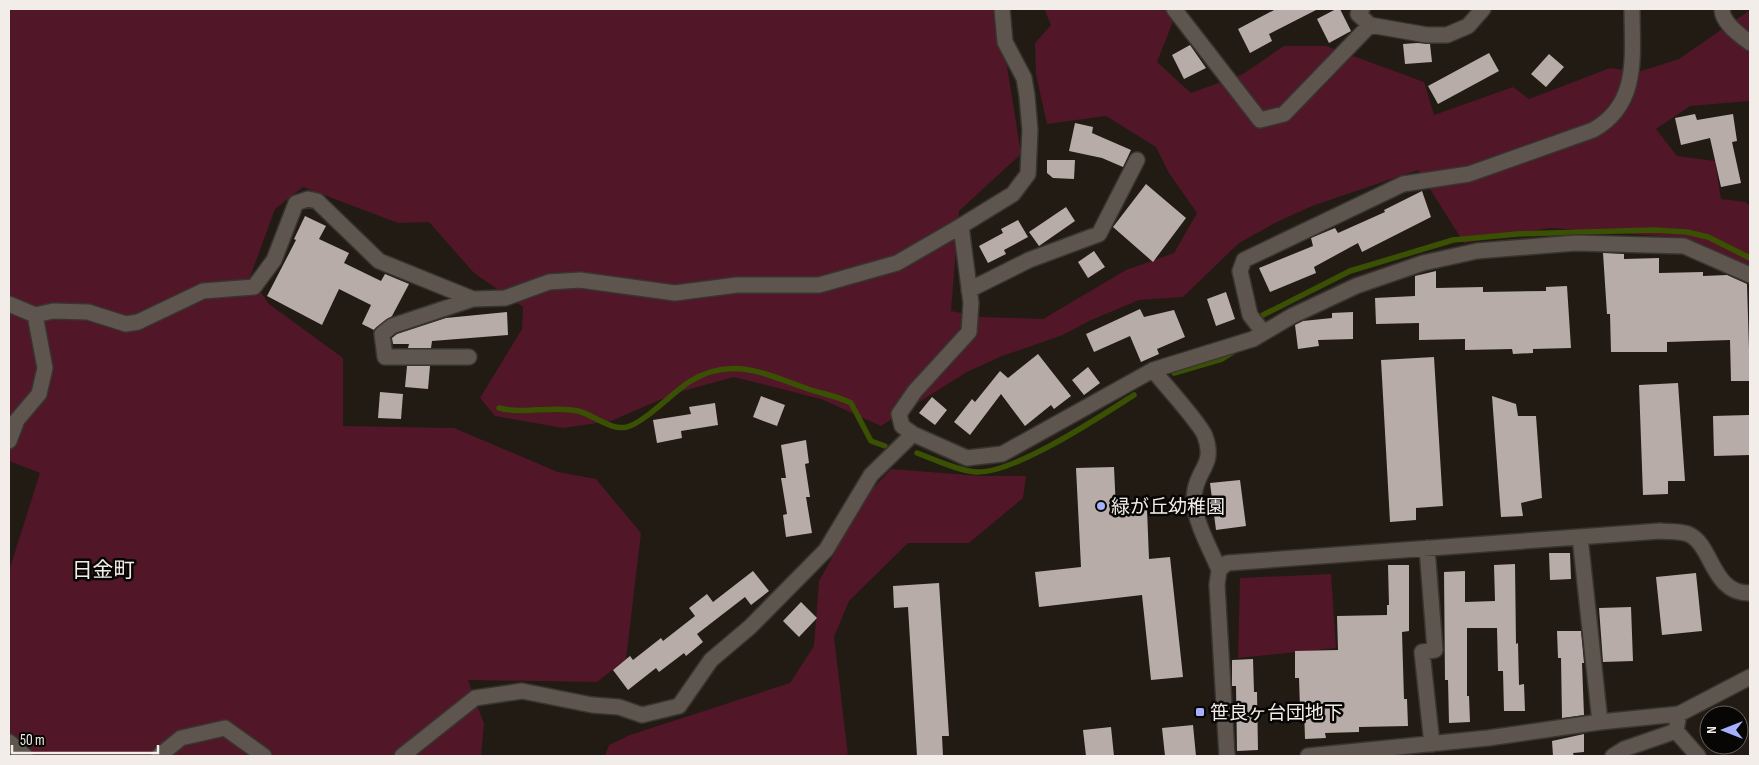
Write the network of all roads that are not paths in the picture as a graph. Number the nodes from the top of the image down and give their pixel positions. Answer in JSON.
{"nodes":[{"id":1,"x":1002,"y":9,"type":"edge"},
{"id":2,"x":1174,"y":9,"type":"edge"},
{"id":3,"x":1362,"y":9,"type":"edge"},
{"id":4,"x":1483,"y":9,"type":"edge"},
{"id":5,"x":1632,"y":9,"type":"edge"},
{"id":6,"x":1722,"y":9,"type":"edge"},
{"id":7,"x":1370,"y":25,"type":"junction"},
{"id":8,"x":1750,"y":43,"type":"edge"},
{"id":9,"x":1137,"y":160,"type":"dead end"},
{"id":10,"x":961,"y":226,"type":"junction"},
{"id":11,"x":1750,"y":275,"type":"edge"},
{"id":12,"x":969,"y":290,"type":"junction"},
{"id":13,"x":473,"y":299,"type":"junction"},
{"id":14,"x":9,"y":304,"type":"edge"},
{"id":15,"x":35,"y":315,"type":"junction"},
{"id":16,"x":1263,"y":332,"type":"junction"},
{"id":17,"x":469,"y":357,"type":"dead end"},
{"id":18,"x":1153,"y":370,"type":"junction"},
{"id":19,"x":913,"y":434,"type":"junction"},
{"id":20,"x":9,"y":441,"type":"edge"},
{"id":21,"x":1580,"y":537,"type":"junction"},
{"id":22,"x":1427,"y":548,"type":"junction"},
{"id":23,"x":1219,"y":570,"type":"junction"},
{"id":24,"x":1750,"y":593,"type":"edge"},
{"id":25,"x":1750,"y":677,"type":"edge"},
{"id":26,"x":1679,"y":714,"type":"junction"},
{"id":27,"x":1600,"y":722,"type":"junction"},
{"id":28,"x":1676,"y":731,"type":"junction"},
{"id":29,"x":9,"y":742,"type":"edge"},
{"id":30,"x":1432,"y":744,"type":"junction"},
{"id":31,"x":26,"y":756,"type":"edge"},
{"id":32,"x":159,"y":756,"type":"edge"},
{"id":33,"x":264,"y":756,"type":"edge"},
{"id":34,"x":402,"y":756,"type":"edge"},
{"id":35,"x":1227,"y":756,"type":"edge"},
{"id":36,"x":1308,"y":756,"type":"edge"},
{"id":37,"x":1613,"y":756,"type":"edge"},
{"id":38,"x":1698,"y":756,"type":"edge"}],
"edges":[{"from":1,"to":10,"type":"street"},
{"from":2,"to":7,"type":"street"},
{"from":3,"to":7,"type":"street"},
{"from":4,"to":7,"type":"street"},
{"from":5,"to":16,"type":"street"},
{"from":6,"to":8,"type":"street"},
{"from":9,"to":12,"type":"street"},
{"from":10,"to":12,"type":"street"},
{"from":10,"to":13,"type":"street"},
{"from":11,"to":16,"type":"street"},
{"from":12,"to":19,"type":"street"},
{"from":13,"to":15,"type":"street"},
{"from":13,"to":17,"type":"street"},
{"from":14,"to":15,"type":"street"},
{"from":15,"to":20,"type":"street"},
{"from":16,"to":18,"type":"street"},
{"from":18,"to":19,"type":"street"},
{"from":18,"to":23,"type":"street"},
{"from":19,"to":34,"type":"street"},
{"from":21,"to":22,"type":"street"},
{"from":21,"to":24,"type":"street"},
{"from":21,"to":27,"type":"street"},
{"from":22,"to":23,"type":"street"},
{"from":22,"to":30,"type":"street"},
{"from":23,"to":35,"type":"street"},
{"from":25,"to":26,"type":"street"},
{"from":26,"to":27,"type":"street"},
{"from":26,"to":28,"type":"street"},
{"from":27,"to":30,"type":"street"},
{"from":28,"to":37,"type":"street"},
{"from":28,"to":38,"type":"street"},
{"from":29,"to":31,"type":"street"},
{"from":30,"to":36,"type":"street"},
{"from":32,"to":33,"type":"street"}]}
